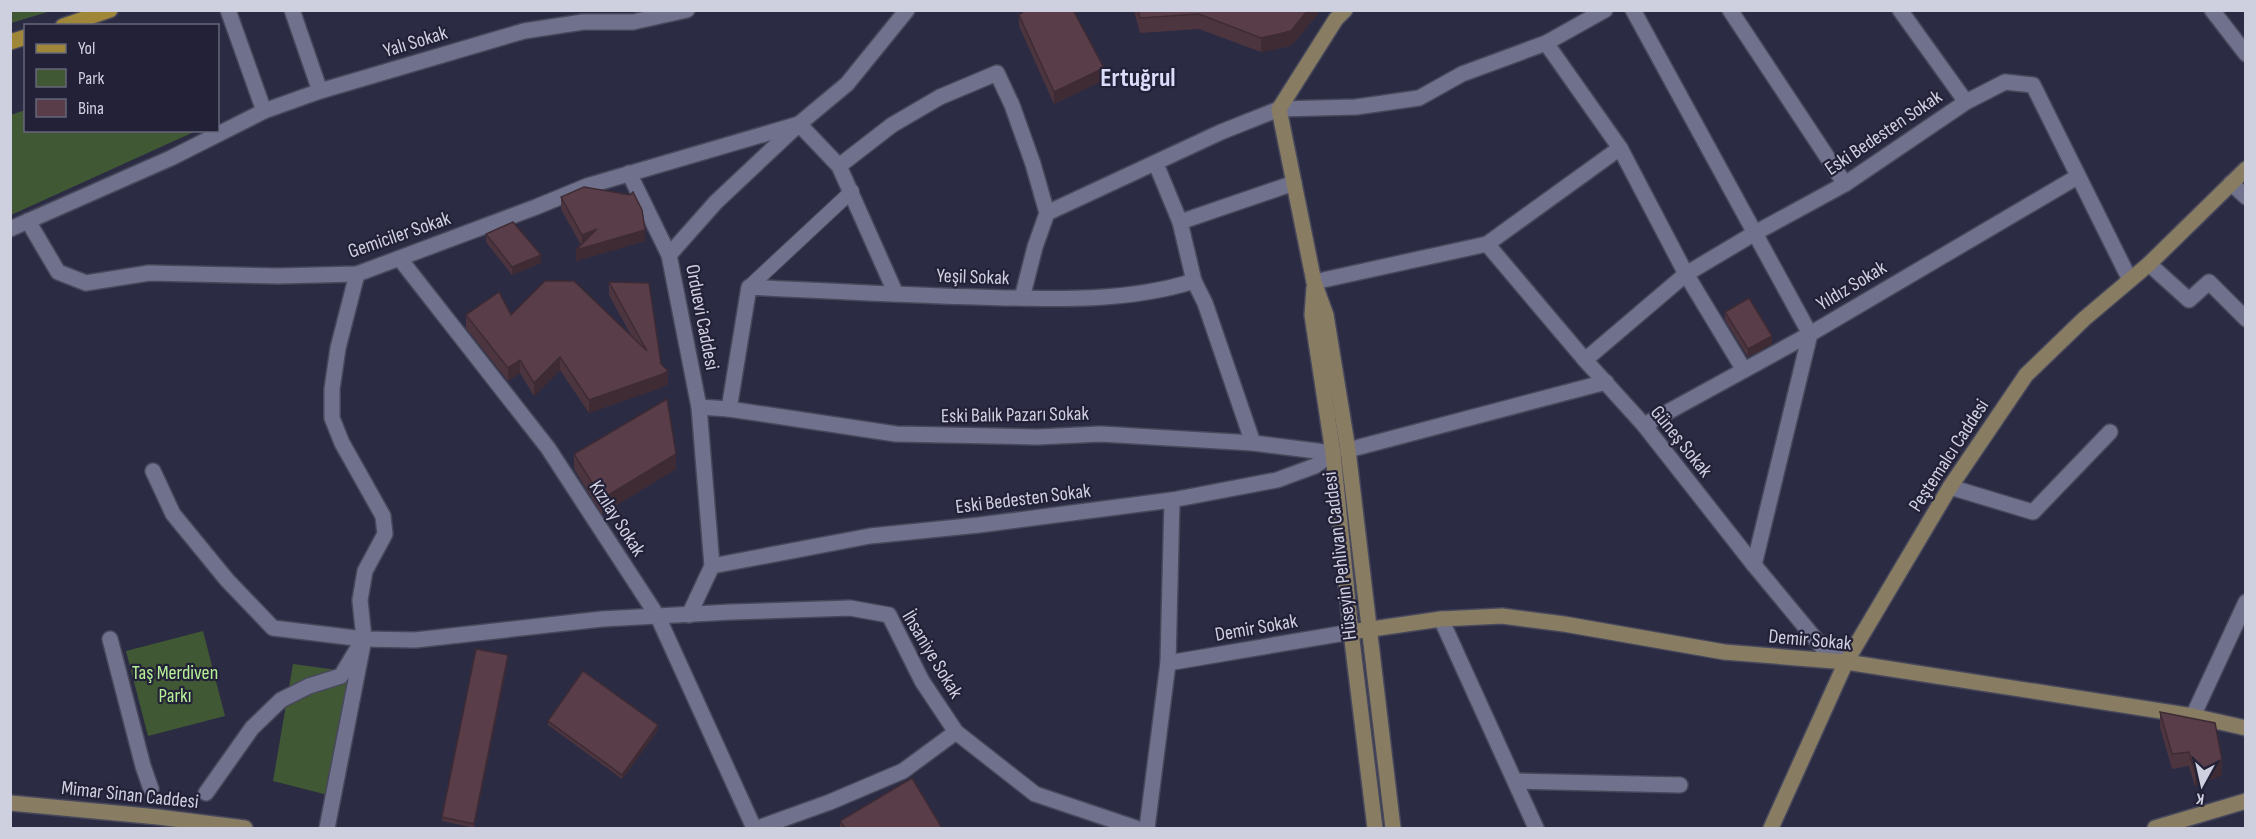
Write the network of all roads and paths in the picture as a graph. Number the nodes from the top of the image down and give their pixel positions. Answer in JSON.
{"nodes":[{"id":1,"x":110,"y":10,"type":"edge"},
{"id":2,"x":228,"y":10,"type":"edge"},
{"id":3,"x":292,"y":10,"type":"edge"},
{"id":4,"x":687,"y":10,"type":"edge"},
{"id":5,"x":907,"y":10,"type":"edge"},
{"id":6,"x":1345,"y":10,"type":"edge"},
{"id":7,"x":1605,"y":10,"type":"edge"},
{"id":8,"x":1633,"y":10,"type":"edge"},
{"id":9,"x":1730,"y":10,"type":"edge"},
{"id":10,"x":1900,"y":10,"type":"edge"},
{"id":11,"x":2212,"y":10,"type":"edge"},
{"id":12,"x":69,"y":24,"type":"edge"},
{"id":13,"x":1546,"y":43,"type":"junction"},
{"id":14,"x":2246,"y":54,"type":"edge"},
{"id":15,"x":320,"y":91,"type":"junction"},
{"id":16,"x":1966,"y":102,"type":"junction"},
{"id":17,"x":1279,"y":109,"type":"junction"},
{"id":18,"x":264,"y":111,"type":"junction"},
{"id":19,"x":799,"y":124,"type":"junction"},
{"id":20,"x":1620,"y":148,"type":"junction"},
{"id":21,"x":1156,"y":164,"type":"junction"},
{"id":22,"x":839,"y":166,"type":"junction"},
{"id":23,"x":2246,"y":169,"type":"edge"},
{"id":24,"x":629,"y":173,"type":"junction"},
{"id":25,"x":2077,"y":177,"type":"junction"},
{"id":26,"x":1294,"y":183,"type":"junction"},
{"id":27,"x":2231,"y":183,"type":"junction"},
{"id":28,"x":1845,"y":184,"type":"junction"},
{"id":29,"x":852,"y":191,"type":"junction"},
{"id":30,"x":2246,"y":197,"type":"edge"},
{"id":31,"x":1047,"y":213,"type":"junction"},
{"id":32,"x":28,"y":221,"type":"junction"},
{"id":33,"x":1180,"y":222,"type":"junction"},
{"id":34,"x":10,"y":229,"type":"edge"},
{"id":35,"x":1755,"y":233,"type":"junction"},
{"id":36,"x":1487,"y":244,"type":"junction"},
{"id":37,"x":669,"y":255,"type":"junction"},
{"id":38,"x":400,"y":259,"type":"junction"},
{"id":39,"x":2149,"y":264,"type":"junction"},
{"id":40,"x":357,"y":274,"type":"junction"},
{"id":41,"x":1686,"y":274,"type":"junction"},
{"id":42,"x":2130,"y":280,"type":"junction"},
{"id":43,"x":1194,"y":281,"type":"junction"},
{"id":44,"x":1314,"y":282,"type":"junction"},
{"id":45,"x":749,"y":287,"type":"junction"},
{"id":46,"x":896,"y":294,"type":"junction"},
{"id":47,"x":1022,"y":298,"type":"junction"},
{"id":48,"x":2246,"y":319,"type":"edge"},
{"id":49,"x":1810,"y":334,"type":"junction"},
{"id":50,"x":1585,"y":360,"type":"junction"},
{"id":51,"x":1744,"y":370,"type":"junction"},
{"id":52,"x":1606,"y":382,"type":"junction"},
{"id":53,"x":699,"y":407,"type":"junction"},
{"id":54,"x":729,"y":409,"type":"junction"},
{"id":55,"x":1644,"y":425,"type":"junction"},
{"id":56,"x":2110,"y":432,"type":"dead end"},
{"id":57,"x":1253,"y":443,"type":"junction"},
{"id":58,"x":1341,"y":452,"type":"junction"},
{"id":59,"x":153,"y":471,"type":"dead end"},
{"id":60,"x":1950,"y":487,"type":"junction"},
{"id":61,"x":1172,"y":500,"type":"junction"},
{"id":62,"x":1754,"y":565,"type":"junction"},
{"id":63,"x":712,"y":566,"type":"junction"},
{"id":64,"x":2246,"y":602,"type":"edge"},
{"id":65,"x":689,"y":615,"type":"junction"},
{"id":66,"x":658,"y":617,"type":"junction"},
{"id":67,"x":1441,"y":619,"type":"junction"},
{"id":68,"x":1369,"y":628,"type":"junction"},
{"id":69,"x":1351,"y":632,"type":"junction"},
{"id":70,"x":110,"y":639,"type":"dead end"},
{"id":71,"x":364,"y":639,"type":"junction"},
{"id":72,"x":1846,"y":662,"type":"junction"},
{"id":73,"x":1168,"y":663,"type":"junction"},
{"id":74,"x":2193,"y":716,"type":"junction"},
{"id":75,"x":2246,"y":728,"type":"edge"},
{"id":76,"x":956,"y":732,"type":"junction"},
{"id":77,"x":1515,"y":781,"type":"junction"},
{"id":78,"x":1680,"y":785,"type":"dead end"},
{"id":79,"x":151,"y":789,"type":"dead end"},
{"id":80,"x":206,"y":793,"type":"dead end"},
{"id":81,"x":2246,"y":801,"type":"edge"},
{"id":82,"x":10,"y":803,"type":"edge"},
{"id":83,"x":245,"y":828,"type":"edge"},
{"id":84,"x":327,"y":828,"type":"edge"},
{"id":85,"x":756,"y":828,"type":"edge"},
{"id":86,"x":1136,"y":828,"type":"edge"},
{"id":87,"x":1147,"y":828,"type":"edge"},
{"id":88,"x":1376,"y":828,"type":"edge"},
{"id":89,"x":1394,"y":828,"type":"edge"},
{"id":90,"x":1536,"y":828,"type":"edge"},
{"id":91,"x":1771,"y":828,"type":"edge"},
{"id":92,"x":2155,"y":828,"type":"edge"}],
"edges":[{"from":1,"to":12,"type":"main road"},
{"from":2,"to":18,"type":"street"},
{"from":3,"to":15,"type":"street"},
{"from":4,"to":15,"type":"street","name":"Yalı Sokak"},
{"from":5,"to":19,"type":"street","name":"Orduevi Caddesi"},
{"from":6,"to":17,"type":"street"},
{"from":7,"to":13,"type":"street"},
{"from":8,"to":35,"type":"street"},
{"from":9,"to":28,"type":"street"},
{"from":10,"to":16,"type":"street"},
{"from":11,"to":14,"type":"street"},
{"from":13,"to":17,"type":"street"},
{"from":13,"to":20,"type":"street"},
{"from":15,"to":18,"type":"street","name":"Yalı Sokak"},
{"from":16,"to":25,"type":"street","name":"Eski Bedesten Sokak"},
{"from":16,"to":28,"type":"street","name":"Eski Bedesten Sokak"},
{"from":17,"to":21,"type":"street"},
{"from":17,"to":26,"type":"street","name":"Hüseyin Pehlivan Caddesi"},
{"from":18,"to":32,"type":"street","name":"Yalı Sokak"},
{"from":19,"to":22,"type":"street"},
{"from":19,"to":24,"type":"street","name":"Gemiciler Sokak"},
{"from":19,"to":37,"type":"street","name":"Orduevi Caddesi"},
{"from":20,"to":36,"type":"street"},
{"from":20,"to":41,"type":"street"},
{"from":21,"to":31,"type":"street"},
{"from":21,"to":33,"type":"street"},
{"from":22,"to":29,"type":"street"},
{"from":22,"to":31,"type":"street"},
{"from":23,"to":27,"type":"street","name":"Peştemalcı Caddesi"},
{"from":24,"to":37,"type":"street"},
{"from":24,"to":38,"type":"street","name":"Gemiciler Sokak"},
{"from":25,"to":42,"type":"street","name":"Eski Bedesten Sokak"},
{"from":25,"to":49,"type":"street","name":"Yıldız Sokak"},
{"from":26,"to":33,"type":"street"},
{"from":26,"to":44,"type":"street","name":"Hüseyin Pehlivan Caddesi"},
{"from":27,"to":30,"type":"street"},
{"from":27,"to":39,"type":"street","name":"Peştemalcı Caddesi"},
{"from":28,"to":35,"type":"street","name":"Eski Bedesten Sokak"},
{"from":29,"to":45,"type":"lane"},
{"from":29,"to":46,"type":"street"},
{"from":31,"to":47,"type":"street"},
{"from":32,"to":34,"type":"street","name":"Yalı Sokak"},
{"from":32,"to":40,"type":"street","name":"Gemiciler Sokak"},
{"from":33,"to":43,"type":"street"},
{"from":35,"to":41,"type":"street","name":"Eski Bedesten Sokak"},
{"from":35,"to":49,"type":"street"},
{"from":36,"to":44,"type":"street"},
{"from":36,"to":50,"type":"street","name":"Güneş Sokak"},
{"from":37,"to":53,"type":"street","name":"Orduevi Caddesi"},
{"from":38,"to":40,"type":"street","name":"Gemiciler Sokak"},
{"from":38,"to":66,"type":"street","name":"Kızılay Sokak"},
{"from":39,"to":42,"type":"street","name":"Peştemalcı Caddesi"},
{"from":39,"to":48,"type":"street"},
{"from":40,"to":71,"type":"street"},
{"from":41,"to":50,"type":"street","name":"Eski Bedesten Sokak"},
{"from":41,"to":51,"type":"street"},
{"from":42,"to":60,"type":"street","name":"Peştemalcı Caddesi"},
{"from":43,"to":47,"type":"street","name":"Yeşil Sokak"},
{"from":43,"to":57,"type":"street"},
{"from":44,"to":58,"type":"street","name":"Hüseyin Pehlivan Caddesi"},
{"from":45,"to":46,"type":"street","name":"Yeşil Sokak"},
{"from":45,"to":54,"type":"street"},
{"from":46,"to":47,"type":"street","name":"Yeşil Sokak"},
{"from":49,"to":51,"type":"street","name":"Yıldız Sokak"},
{"from":49,"to":62,"type":"street"},
{"from":50,"to":52,"type":"street","name":"Güneş Sokak"},
{"from":51,"to":55,"type":"street","name":"Yıldız Sokak"},
{"from":52,"to":55,"type":"street","name":"Güneş Sokak"},
{"from":52,"to":58,"type":"street","name":"Eski Bedesten Sokak"},
{"from":53,"to":54,"type":"street","name":"Eski Balık Pazarı Sokak"},
{"from":53,"to":63,"type":"street","name":"Orduevi Caddesi"},
{"from":54,"to":57,"type":"street","name":"Eski Balık Pazarı Sokak"},
{"from":55,"to":62,"type":"street","name":"Güneş Sokak"},
{"from":56,"to":60,"type":"street"},
{"from":57,"to":58,"type":"street","name":"Eski Balık Pazarı Sokak"},
{"from":58,"to":61,"type":"street","name":"Eski Bedesten Sokak"},
{"from":58,"to":68,"type":"street","name":"Hüseyin Pehlivan Caddesi"},
{"from":58,"to":69,"type":"street","name":"Hüseyin Pehlivan Caddesi"},
{"from":59,"to":71,"type":"street","name":"İhsaniye Sokak"},
{"from":60,"to":72,"type":"street","name":"Peştemalcı Caddesi"},
{"from":61,"to":63,"type":"street","name":"Eski Bedesten Sokak"},
{"from":61,"to":73,"type":"street"},
{"from":62,"to":72,"type":"street","name":"Güneş Sokak"},
{"from":63,"to":65,"type":"street","name":"Orduevi Caddesi"},
{"from":64,"to":74,"type":"street"},
{"from":65,"to":66,"type":"street","name":"İhsaniye Sokak"},
{"from":65,"to":76,"type":"street","name":"İhsaniye Sokak"},
{"from":66,"to":71,"type":"street","name":"İhsaniye Sokak"},
{"from":66,"to":85,"type":"street","name":"Kızılay Sokak"},
{"from":67,"to":68,"type":"street","name":"Demir Sokak"},
{"from":67,"to":72,"type":"street","name":"Demir Sokak"},
{"from":67,"to":77,"type":"street"},
{"from":68,"to":69,"type":"street","name":"Demir Sokak"},
{"from":68,"to":89,"type":"street","name":"Hüseyin Pehlivan Caddesi"},
{"from":69,"to":73,"type":"street","name":"Demir Sokak"},
{"from":69,"to":88,"type":"street","name":"Hüseyin Pehlivan Caddesi"},
{"from":70,"to":79,"type":"street"},
{"from":71,"to":80,"type":"street"},
{"from":71,"to":84,"type":"street"},
{"from":72,"to":74,"type":"street","name":"Demir Sokak"},
{"from":72,"to":91,"type":"street","name":"Peştemalcı Caddesi"},
{"from":73,"to":87,"type":"street"},
{"from":74,"to":75,"type":"street","name":"Demir Sokak"},
{"from":76,"to":85,"type":"street"},
{"from":76,"to":86,"type":"street","name":"İhsaniye Sokak"},
{"from":77,"to":78,"type":"street"},
{"from":77,"to":90,"type":"street"},
{"from":81,"to":92,"type":"street"},
{"from":82,"to":83,"type":"street","name":"Mimar Sinan Caddesi"}]}
